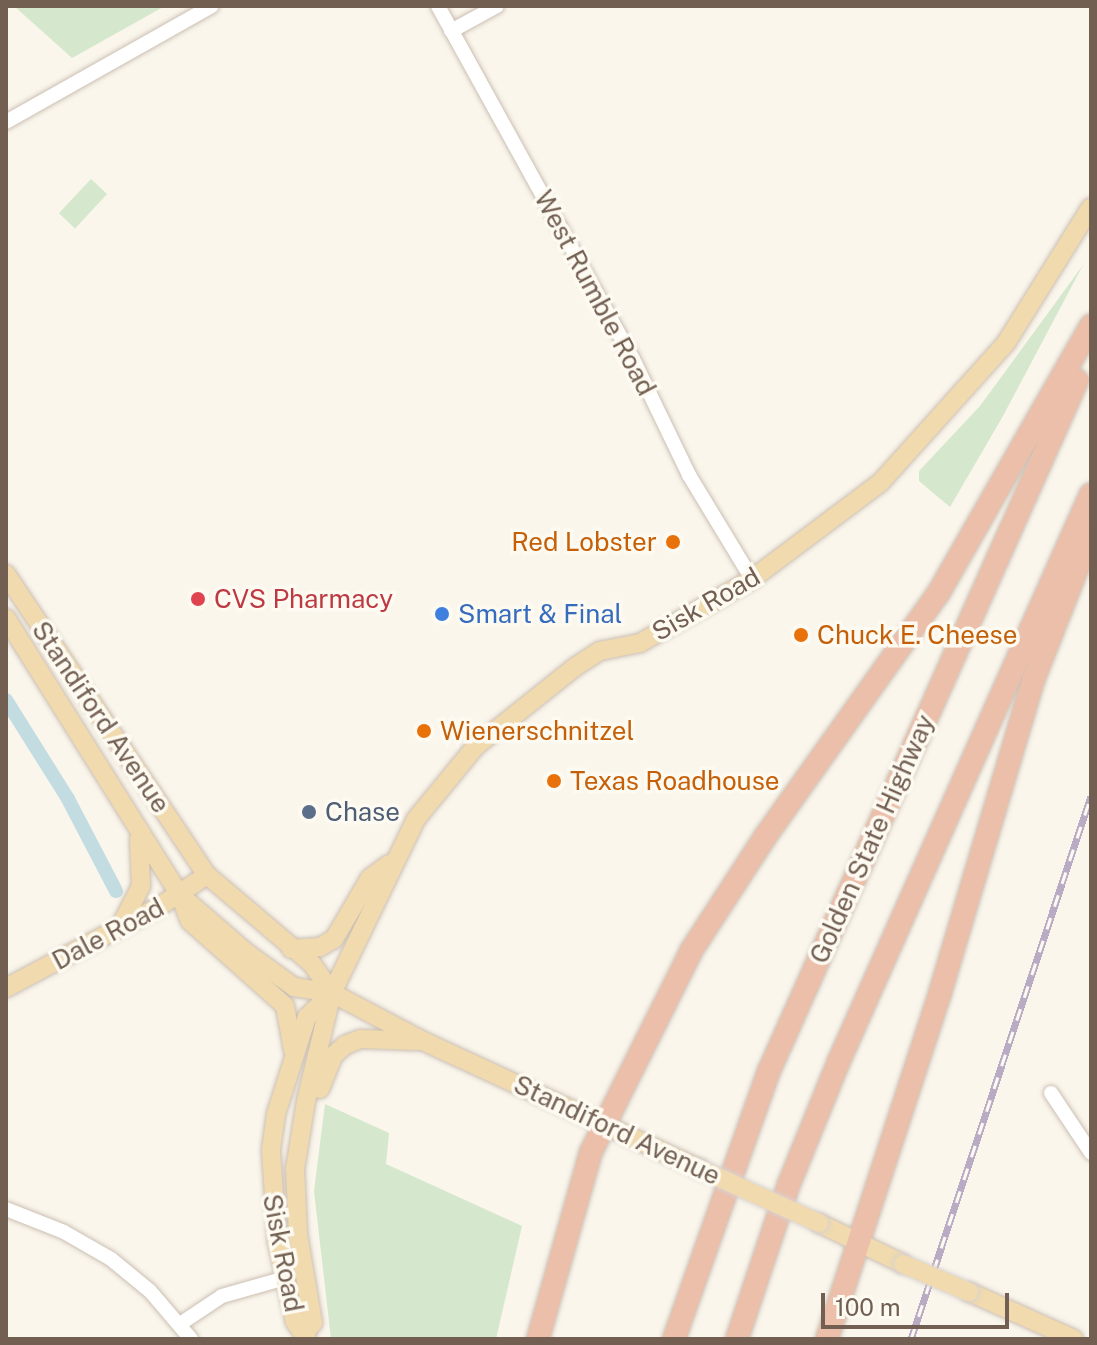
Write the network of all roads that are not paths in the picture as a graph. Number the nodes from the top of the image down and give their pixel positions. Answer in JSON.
{"nodes":[{"id":1,"x":212,"y":6,"type":"edge"},
{"id":2,"x":438,"y":6,"type":"edge"},
{"id":3,"x":497,"y":6,"type":"edge"},
{"id":4,"x":451,"y":31,"type":"junction"},
{"id":5,"x":6,"y":122,"type":"edge"},
{"id":6,"x":1091,"y":207,"type":"edge"},
{"id":7,"x":1091,"y":326,"type":"edge"},
{"id":8,"x":1091,"y":347,"type":"edge"},
{"id":9,"x":1091,"y":494,"type":"edge"},
{"id":10,"x":1091,"y":533,"type":"edge"},
{"id":11,"x":6,"y":574,"type":"edge"},
{"id":12,"x":752,"y":579,"type":"junction"},
{"id":13,"x":6,"y":618,"type":"edge"},
{"id":14,"x":138,"y":832,"type":"junction"},
{"id":15,"x":391,"y":862,"type":"junction"},
{"id":16,"x":207,"y":875,"type":"junction"},
{"id":17,"x":180,"y":895,"type":"junction"},
{"id":18,"x":120,"y":927,"type":"junction"},
{"id":19,"x":291,"y":949,"type":"junction"},
{"id":20,"x":6,"y":988,"type":"edge"},
{"id":21,"x":332,"y":993,"type":"junction"},
{"id":22,"x":423,"y":1041,"type":"junction"},
{"id":23,"x":293,"y":1061,"type":"junction"},
{"id":24,"x":1051,"y":1093,"type":"dead end"},
{"id":25,"x":606,"y":1124,"type":"junction"},
{"id":26,"x":1091,"y":1153,"type":"edge"},
{"id":27,"x":6,"y":1209,"type":"edge"},
{"id":28,"x":298,"y":1234,"type":"junction"},
{"id":29,"x":860,"y":1243,"type":"junction"},
{"id":30,"x":285,"y":1278,"type":"junction"},
{"id":31,"x":180,"y":1324,"type":"junction"},
{"id":32,"x":306,"y":1335,"type":"edge"},
{"id":33,"x":191,"y":1339,"type":"edge"},
{"id":34,"x":538,"y":1339,"type":"edge"},
{"id":35,"x":674,"y":1339,"type":"edge"},
{"id":36,"x":737,"y":1339,"type":"edge"},
{"id":37,"x":827,"y":1339,"type":"edge"},
{"id":38,"x":1074,"y":1339,"type":"edge"}],
"edges":[{"from":1,"to":5,"type":"street"},
{"from":2,"to":4,"type":"street","name":"West Rumble Road"},
{"from":3,"to":4,"type":"street"},
{"from":4,"to":12,"type":"street","name":"West Rumble Road"},
{"from":6,"to":12,"type":"main road","name":"Sisk Road"},
{"from":7,"to":25,"type":"highway"},
{"from":8,"to":35,"type":"highway","name":"Golden State Highway"},
{"from":9,"to":36,"type":"highway"},
{"from":10,"to":29,"type":"highway"},
{"from":11,"to":16,"type":"main road","name":"Standiford Avenue"},
{"from":12,"to":15,"type":"main road","name":"Sisk Road"},
{"from":13,"to":14,"type":"main road","name":"Standiford Avenue"},
{"from":14,"to":17,"type":"main road","name":"Standiford Avenue"},
{"from":14,"to":18,"type":"main road"},
{"from":15,"to":19,"type":"main road"},
{"from":15,"to":21,"type":"main road","name":"Sisk Road"},
{"from":16,"to":17,"type":"main road","name":"Dale Road"},
{"from":16,"to":19,"type":"main road","name":"Standiford Avenue"},
{"from":17,"to":18,"type":"main road","name":"Dale Road"},
{"from":17,"to":21,"type":"main road","name":"Standiford Avenue"},
{"from":17,"to":23,"type":"main road"},
{"from":18,"to":20,"type":"main road","name":"Dale Road"},
{"from":19,"to":21,"type":"main road","name":"Standiford Avenue"},
{"from":21,"to":22,"type":"main road","name":"Standiford Avenue"},
{"from":21,"to":23,"type":"main road","name":"Sisk Road"},
{"from":21,"to":28,"type":"main road","name":"Sisk Road"},
{"from":22,"to":25,"type":"main road","name":"Standiford Avenue"},
{"from":22,"to":28,"type":"main road"},
{"from":23,"to":30,"type":"main road","name":"Sisk Road"},
{"from":24,"to":26,"type":"street"},
{"from":25,"to":29,"type":"main road","name":"Standiford Avenue","bridge":true},
{"from":25,"to":34,"type":"highway"},
{"from":27,"to":31,"type":"street"},
{"from":28,"to":32,"type":"main road","name":"Sisk Road"},
{"from":29,"to":37,"type":"highway"},
{"from":29,"to":38,"type":"main road","name":"Standiford Avenue","bridge":true},
{"from":30,"to":31,"type":"street"},
{"from":30,"to":32,"type":"main road","name":"Sisk Road"},
{"from":31,"to":33,"type":"street"}]}
